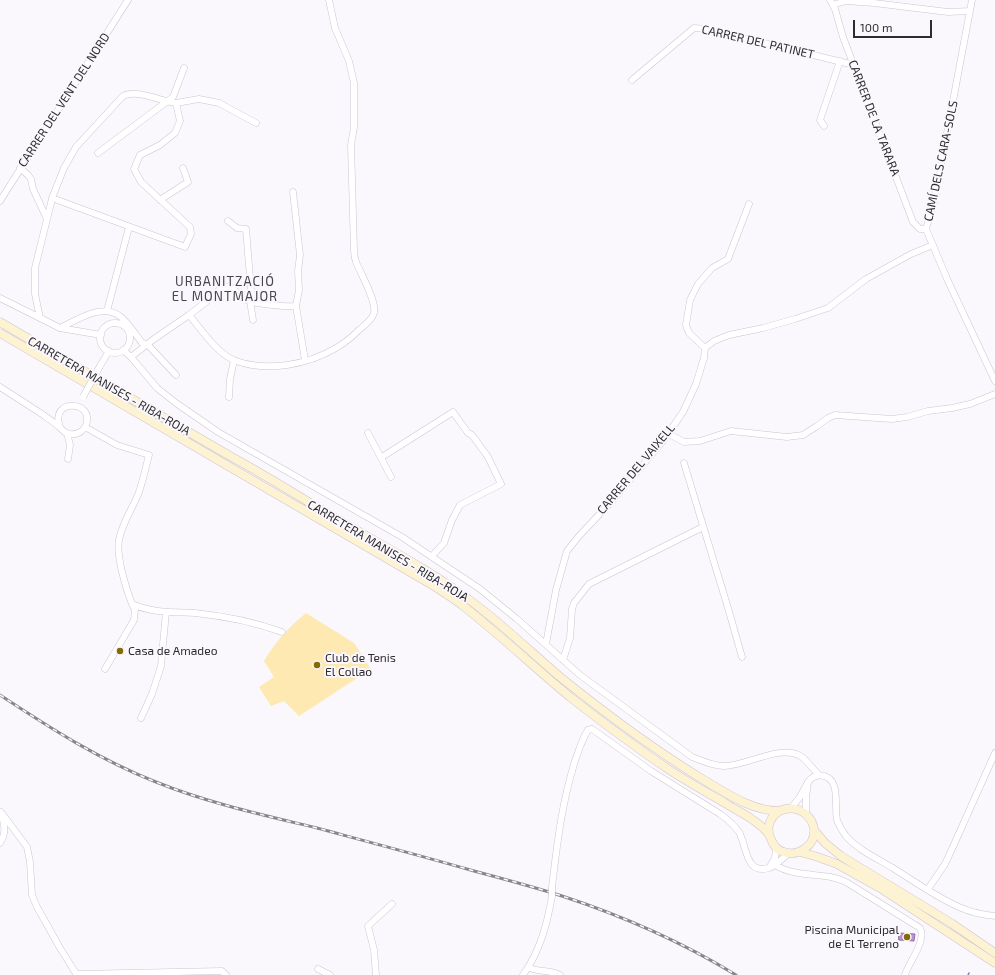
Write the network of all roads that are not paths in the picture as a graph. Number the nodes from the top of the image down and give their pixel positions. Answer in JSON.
{"nodes":[{"id":1,"x":128,"y":0,"type":"edge"},
{"id":2,"x":329,"y":0,"type":"edge"},
{"id":3,"x":972,"y":0,"type":"edge"},
{"id":4,"x":832,"y":2,"type":"edge"},
{"id":5,"x":885,"y":2,"type":"edge"},
{"id":6,"x":970,"y":11,"type":"junction"},
{"id":7,"x":840,"y":61,"type":"junction"},
{"id":8,"x":854,"y":65,"type":"junction"},
{"id":9,"x":184,"y":68,"type":"dead end"},
{"id":10,"x":632,"y":80,"type":"dead end"},
{"id":11,"x":167,"y":102,"type":"junction"},
{"id":12,"x":176,"y":103,"type":"junction"},
{"id":13,"x":256,"y":123,"type":"dead end"},
{"id":14,"x":824,"y":126,"type":"dead end"},
{"id":15,"x":98,"y":153,"type":"dead end"},
{"id":16,"x":20,"y":168,"type":"junction"},
{"id":17,"x":183,"y":168,"type":"dead end"},
{"id":18,"x":293,"y":192,"type":"dead end"},
{"id":19,"x":52,"y":198,"type":"junction"},
{"id":20,"x":160,"y":200,"type":"junction"},
{"id":21,"x":0,"y":201,"type":"edge"},
{"id":22,"x":749,"y":204,"type":"dead end"},
{"id":23,"x":47,"y":219,"type":"junction"},
{"id":24,"x":228,"y":221,"type":"dead end"},
{"id":25,"x":129,"y":227,"type":"junction"},
{"id":26,"x":926,"y":230,"type":"junction"},
{"id":27,"x":933,"y":245,"type":"junction"},
{"id":28,"x":0,"y":298,"type":"edge"},
{"id":29,"x":251,"y":302,"type":"junction"},
{"id":30,"x":296,"y":306,"type":"junction"},
{"id":31,"x":107,"y":311,"type":"junction"},
{"id":32,"x":189,"y":314,"type":"junction"},
{"id":33,"x":40,"y":318,"type":"junction"},
{"id":34,"x":252,"y":320,"type":"dead end"},
{"id":35,"x":0,"y":322,"type":"edge"},
{"id":36,"x":60,"y":328,"type":"junction"},
{"id":37,"x":0,"y":333,"type":"edge"},
{"id":38,"x":101,"y":335,"type":"junction"},
{"id":39,"x":147,"y":344,"type":"junction"},
{"id":40,"x":705,"y":348,"type":"junction"},
{"id":41,"x":123,"y":350,"type":"junction"},
{"id":42,"x":109,"y":351,"type":"junction"},
{"id":43,"x":131,"y":357,"type":"junction"},
{"id":44,"x":234,"y":360,"type":"junction"},
{"id":45,"x":305,"y":360,"type":"junction"},
{"id":46,"x":176,"y":375,"type":"dead end"},
{"id":47,"x":995,"y":381,"type":"edge"},
{"id":48,"x":0,"y":387,"type":"edge"},
{"id":49,"x":995,"y":394,"type":"edge"},
{"id":50,"x":230,"y":397,"type":"dead end"},
{"id":51,"x":78,"y":406,"type":"junction"},
{"id":52,"x":60,"y":427,"type":"junction"},
{"id":53,"x":85,"y":427,"type":"junction"},
{"id":54,"x":368,"y":432,"type":"dead end"},
{"id":55,"x":667,"y":432,"type":"junction"},
{"id":56,"x":67,"y":433,"type":"junction"},
{"id":57,"x":382,"y":457,"type":"junction"},
{"id":58,"x":68,"y":459,"type":"dead end"},
{"id":59,"x":684,"y":463,"type":"dead end"},
{"id":60,"x":391,"y":477,"type":"dead end"},
{"id":61,"x":703,"y":526,"type":"junction"},
{"id":62,"x":432,"y":556,"type":"junction"},
{"id":63,"x":132,"y":604,"type":"junction"},
{"id":64,"x":166,"y":612,"type":"junction"},
{"id":65,"x":282,"y":632,"type":"dead end"},
{"id":66,"x":546,"y":644,"type":"junction"},
{"id":67,"x":742,"y":657,"type":"dead end"},
{"id":68,"x":563,"y":660,"type":"junction"},
{"id":69,"x":104,"y":669,"type":"dead end"},
{"id":70,"x":141,"y":718,"type":"dead end"},
{"id":71,"x":995,"y":753,"type":"edge"},
{"id":72,"x":819,"y":775,"type":"junction"},
{"id":73,"x":808,"y":782,"type":"junction"},
{"id":74,"x":791,"y":808,"type":"junction"},
{"id":75,"x":1,"y":811,"type":"edge"},
{"id":76,"x":780,"y":811,"type":"junction"},
{"id":77,"x":806,"y":814,"type":"junction"},
{"id":78,"x":814,"y":830,"type":"junction"},
{"id":79,"x":769,"y":835,"type":"junction"},
{"id":80,"x":0,"y":843,"type":"edge"},
{"id":81,"x":776,"y":848,"type":"junction"},
{"id":82,"x":800,"y":852,"type":"junction"},
{"id":83,"x":788,"y":854,"type":"junction"},
{"id":84,"x":772,"y":866,"type":"junction"},
{"id":85,"x":928,"y":890,"type":"junction"},
{"id":86,"x":392,"y":904,"type":"dead end"},
{"id":87,"x":995,"y":916,"type":"edge"},
{"id":88,"x":995,"y":953,"type":"edge"},
{"id":89,"x":995,"y":963,"type":"edge"},
{"id":90,"x":528,"y":967,"type":"junction"},
{"id":91,"x":318,"y":968,"type":"dead end"},
{"id":92,"x":77,"y":975,"type":"edge"},
{"id":93,"x":226,"y":975,"type":"edge"},
{"id":94,"x":330,"y":975,"type":"edge"},
{"id":95,"x":376,"y":975,"type":"edge"},
{"id":96,"x":523,"y":975,"type":"edge"},
{"id":97,"x":560,"y":975,"type":"edge"},
{"id":98,"x":905,"y":975,"type":"edge"}],
"edges":[{"from":1,"to":16,"type":"street","name":"CARRER DEL VENT DEL NORD"},
{"from":2,"to":45,"type":"street"},
{"from":3,"to":6,"type":"street","name":"CAMÍ DELS CARA-SOLS"},
{"from":4,"to":5,"type":"street"},
{"from":4,"to":8,"type":"street","name":"CARRER DE LA TARARA"},
{"from":5,"to":6,"type":"street"},
{"from":6,"to":26,"type":"street","name":"CAMÍ DELS CARA-SOLS"},
{"from":7,"to":8,"type":"street","name":"CARRER DEL PATINET"},
{"from":7,"to":10,"type":"street","name":"CARRER DEL PATINET"},
{"from":7,"to":14,"type":"street"},
{"from":8,"to":26,"type":"street","name":"CARRER DE LA TARARA"},
{"from":9,"to":11,"type":"street"},
{"from":11,"to":12,"type":"street"},
{"from":11,"to":15,"type":"street"},
{"from":11,"to":19,"type":"street"},
{"from":12,"to":13,"type":"street"},
{"from":12,"to":20,"type":"street"},
{"from":16,"to":21,"type":"street","name":"CARRER DEL VENT DEL NORD"},
{"from":16,"to":23,"type":"street"},
{"from":17,"to":20,"type":"street"},
{"from":18,"to":30,"type":"street"},
{"from":19,"to":23,"type":"street"},
{"from":19,"to":25,"type":"street"},
{"from":20,"to":25,"type":"street"},
{"from":22,"to":40,"type":"street"},
{"from":23,"to":33,"type":"street"},
{"from":24,"to":29,"type":"street"},
{"from":25,"to":31,"type":"street"},
{"from":26,"to":27,"type":"street","name":"CAMÍ DELS CARA-SOLS"},
{"from":27,"to":40,"type":"street"},
{"from":27,"to":47,"type":"street","name":"CAMÍ DELS CARA-SOLS"},
{"from":28,"to":33,"type":"street"},
{"from":29,"to":30,"type":"street"},
{"from":29,"to":32,"type":"street"},
{"from":29,"to":34,"type":"street"},
{"from":30,"to":45,"type":"street"},
{"from":31,"to":36,"type":"street"},
{"from":31,"to":39,"type":"street"},
{"from":32,"to":39,"type":"street"},
{"from":32,"to":44,"type":"street"},
{"from":33,"to":36,"type":"street"},
{"from":35,"to":76,"type":"main road","name":"CARRETERA MANISES - RIBA-ROJA"},
{"from":36,"to":38,"type":"street"},
{"from":37,"to":79,"type":"main road","name":"CARRETERA MANISES - RIBA-ROJA"},
{"from":38,"to":41,"type":"street"},
{"from":38,"to":42,"type":"street"},
{"from":39,"to":43,"type":"street"},
{"from":39,"to":46,"type":"street"},
{"from":40,"to":55,"type":"street","name":"CARRER DEL VAIXELL"},
{"from":41,"to":42,"type":"street"},
{"from":41,"to":43,"type":"street"},
{"from":42,"to":51,"type":"street","bridge":true},
{"from":43,"to":62,"type":"street"},
{"from":44,"to":45,"type":"street"},
{"from":44,"to":50,"type":"street"},
{"from":48,"to":52,"type":"street"},
{"from":49,"to":55,"type":"street"},
{"from":51,"to":52,"type":"street"},
{"from":51,"to":53,"type":"street"},
{"from":52,"to":56,"type":"street"},
{"from":53,"to":56,"type":"street"},
{"from":53,"to":63,"type":"street"},
{"from":54,"to":57,"type":"street"},
{"from":55,"to":66,"type":"street","name":"CARRER DEL VAIXELL"},
{"from":56,"to":58,"type":"street"},
{"from":57,"to":60,"type":"street"},
{"from":57,"to":62,"type":"street"},
{"from":59,"to":61,"type":"street"},
{"from":61,"to":67,"type":"street"},
{"from":61,"to":68,"type":"street"},
{"from":62,"to":66,"type":"street"},
{"from":63,"to":64,"type":"street"},
{"from":63,"to":69,"type":"street"},
{"from":64,"to":65,"type":"street"},
{"from":64,"to":70,"type":"street"},
{"from":66,"to":68,"type":"street"},
{"from":68,"to":72,"type":"street"},
{"from":71,"to":85,"type":"street"},
{"from":72,"to":73,"type":"street"},
{"from":72,"to":85,"type":"street"},
{"from":73,"to":74,"type":"street"},
{"from":73,"to":77,"type":"street"},
{"from":74,"to":76,"type":"main road"},
{"from":74,"to":77,"type":"main road"},
{"from":75,"to":80,"type":"street"},
{"from":75,"to":92,"type":"street"},
{"from":76,"to":79,"type":"main road"},
{"from":77,"to":78,"type":"main road"},
{"from":78,"to":82,"type":"main road"},
{"from":78,"to":88,"type":"main road"},
{"from":79,"to":81,"type":"main road"},
{"from":81,"to":83,"type":"main road"},
{"from":81,"to":84,"type":"street"},
{"from":82,"to":83,"type":"main road"},
{"from":82,"to":89,"type":"main road"},
{"from":83,"to":84,"type":"street"},
{"from":84,"to":90,"type":"street","bridge":true},
{"from":84,"to":98,"type":"street"},
{"from":85,"to":87,"type":"street"},
{"from":86,"to":95,"type":"street"},
{"from":90,"to":96,"type":"street"},
{"from":90,"to":97,"type":"street"},
{"from":91,"to":94,"type":"street"},
{"from":92,"to":93,"type":"street"}]}
